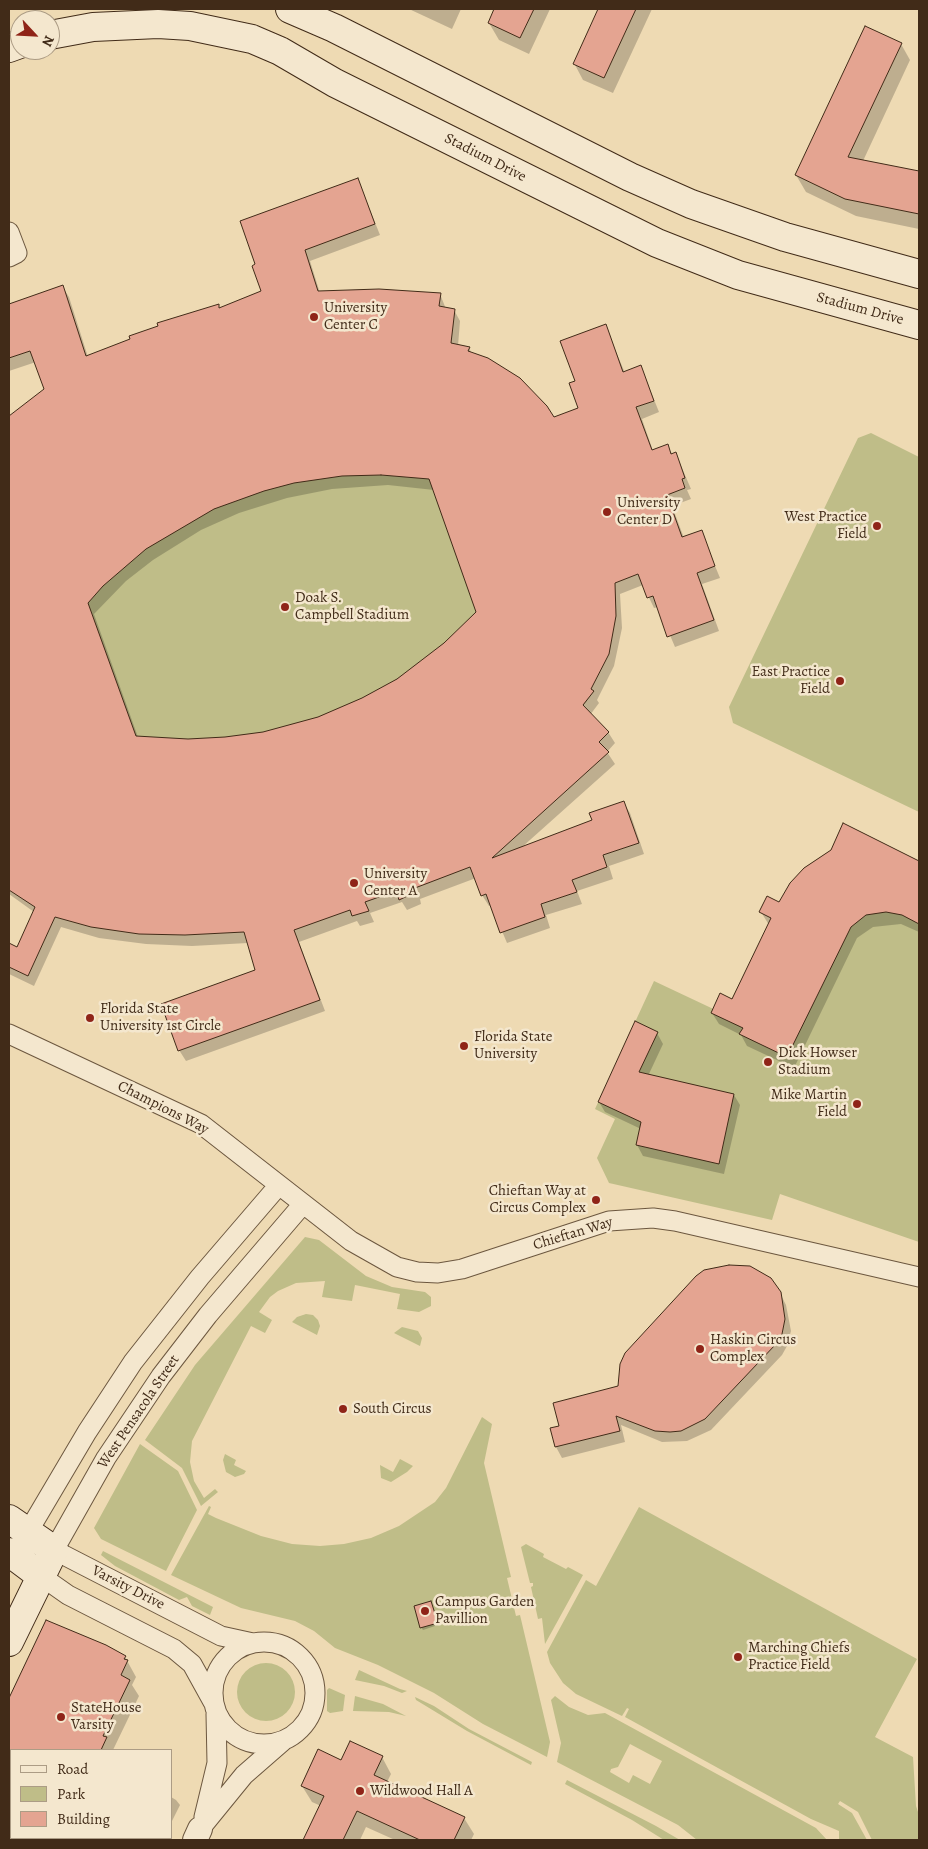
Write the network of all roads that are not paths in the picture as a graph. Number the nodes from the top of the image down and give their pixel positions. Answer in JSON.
{"nodes":[{"id":1,"x":290,"y":9,"type":"edge"},
{"id":2,"x":60,"y":33,"type":"edge"},
{"id":3,"x":9,"y":232,"type":"edge"},
{"id":4,"x":9,"y":257,"type":"edge"},
{"id":5,"x":919,"y":274,"type":"edge"},
{"id":6,"x":919,"y":325,"type":"edge"},
{"id":7,"x":9,"y":1034,"type":"edge"},
{"id":8,"x":279,"y":1185,"type":"junction"},
{"id":9,"x":303,"y":1204,"type":"junction"},
{"id":10,"x":919,"y":1277,"type":"edge"},
{"id":11,"x":18,"y":1525,"type":"edge"},
{"id":12,"x":54,"y":1550,"type":"junction"},
{"id":13,"x":11,"y":1554,"type":"edge"},
{"id":14,"x":41,"y":1576,"type":"junction"},
{"id":15,"x":9,"y":1642,"type":"edge"},
{"id":16,"x":253,"y":1644,"type":"junction"},
{"id":17,"x":215,"y":1708,"type":"junction"},
{"id":18,"x":287,"y":1739,"type":"junction"},
{"id":19,"x":198,"y":1834,"type":"edge"}],
"edges":[{"from":1,"to":5,"type":"main road"},
{"from":2,"to":6,"type":"main road","name":"Stadium Drive"},
{"from":3,"to":4,"type":"street"},
{"from":7,"to":8,"type":"street","name":"Champions Way"},
{"from":8,"to":9,"type":"street","name":"Champions Way"},
{"from":8,"to":11,"type":"street","name":"West Pensacola Street"},
{"from":9,"to":10,"type":"street","name":"Chieftan Way"},
{"from":9,"to":12,"type":"street","name":"West Pensacola Street"},
{"from":11,"to":12,"type":"main road","name":"Varsity Drive"},
{"from":11,"to":13,"type":"street","name":"West Pensacola Street"},
{"from":12,"to":14,"type":"main road","name":"West Pensacola Street"},
{"from":12,"to":16,"type":"street","name":"Varsity Drive"},
{"from":13,"to":14,"type":"main road"},
{"from":14,"to":15,"type":"main road","name":"West Pensacola Street"},
{"from":14,"to":17,"type":"street"},
{"from":16,"to":17,"type":"street"},
{"from":16,"to":18,"type":"street"},
{"from":17,"to":18,"type":"street"},
{"from":17,"to":19,"type":"street"},
{"from":18,"to":19,"type":"street"}]}
